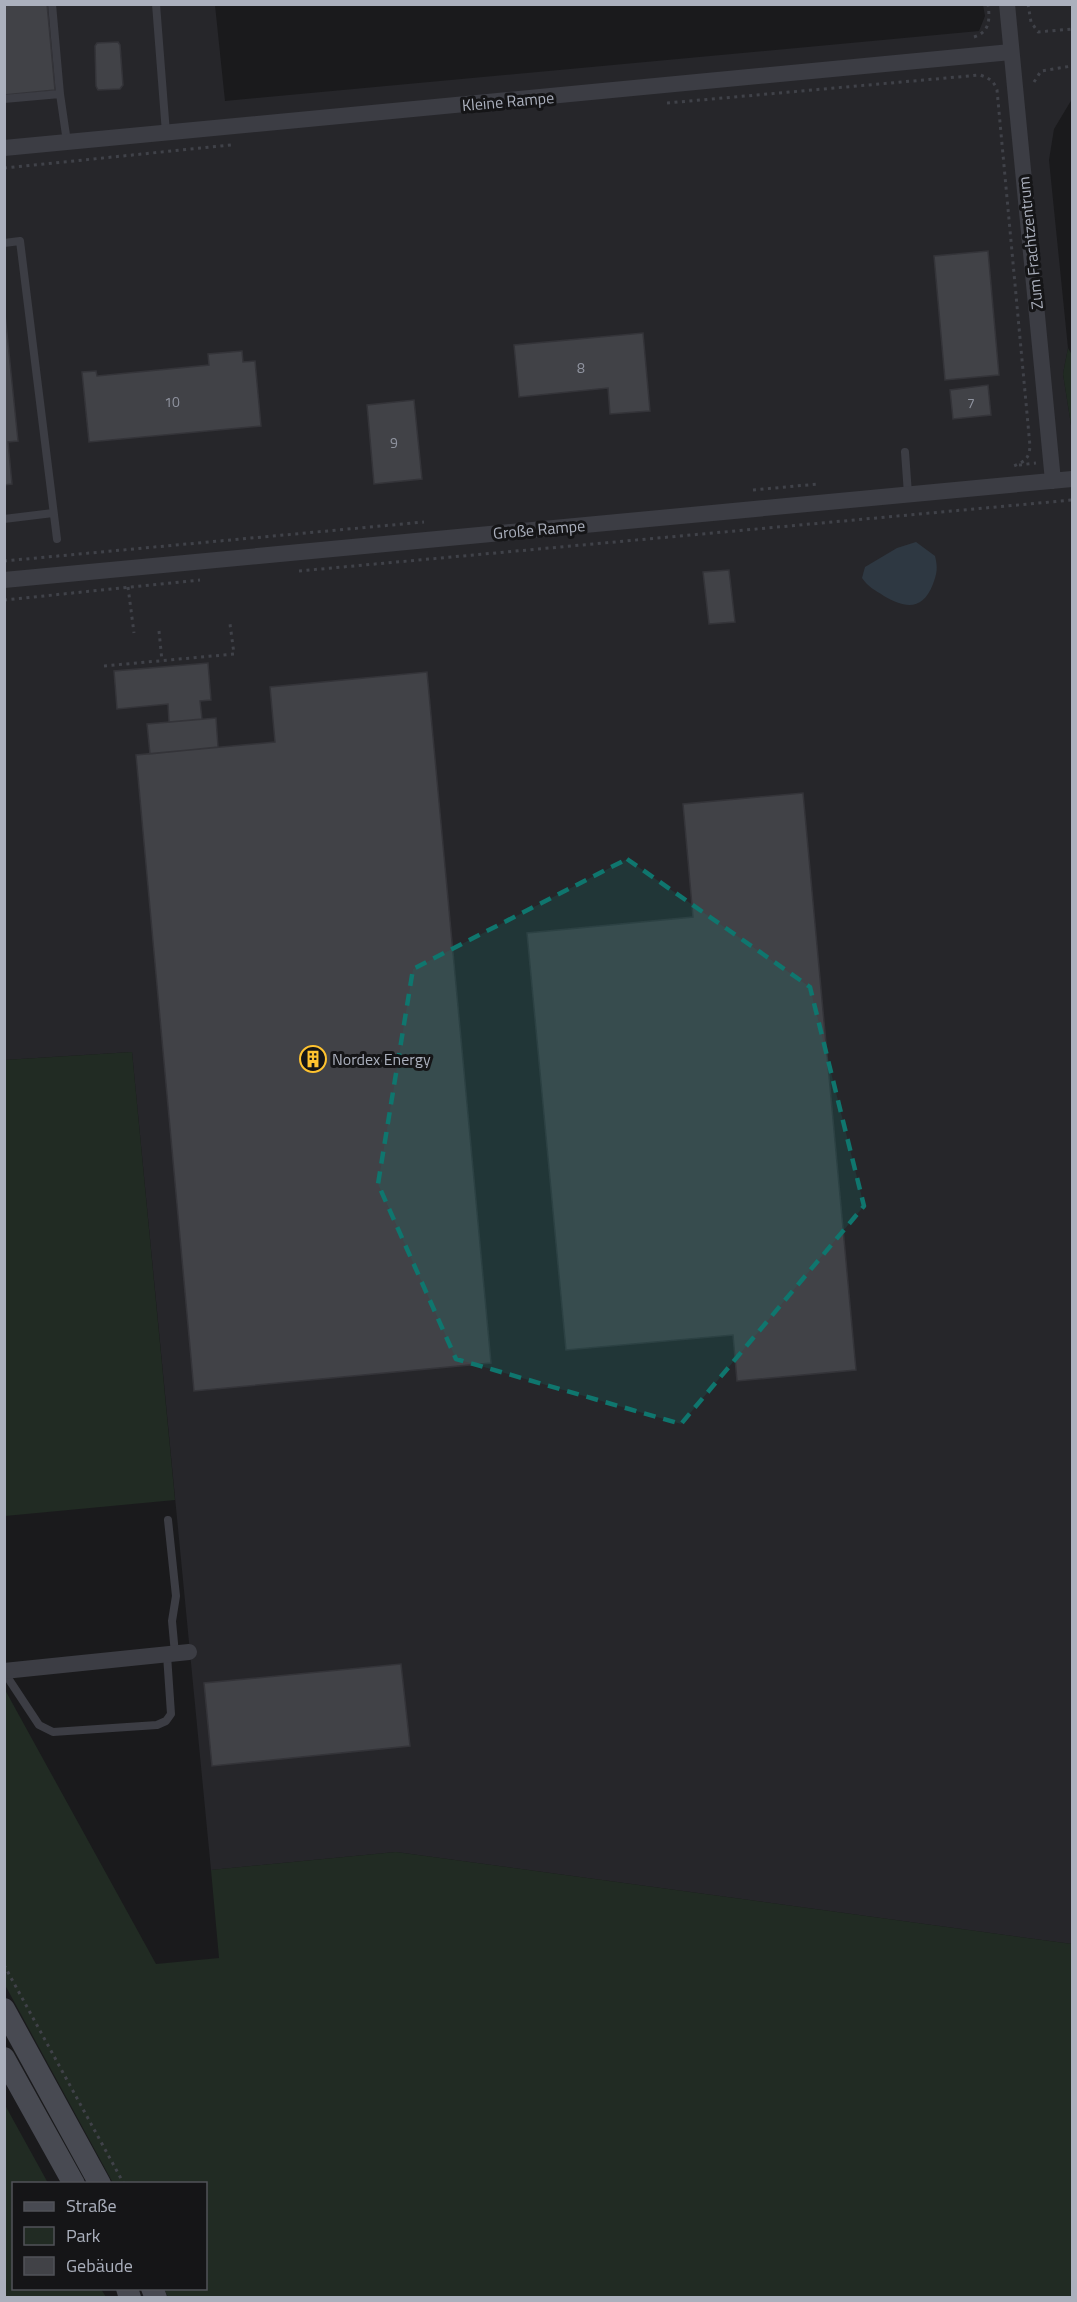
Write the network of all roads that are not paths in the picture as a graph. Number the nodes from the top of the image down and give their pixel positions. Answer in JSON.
{"nodes":[{"id":1,"x":52,"y":4,"type":"edge"},
{"id":2,"x":156,"y":4,"type":"edge"},
{"id":3,"x":1007,"y":4,"type":"edge"},
{"id":4,"x":1011,"y":52,"type":"junction"},
{"id":5,"x":60,"y":94,"type":"junction"},
{"id":6,"x":4,"y":99,"type":"edge"},
{"id":7,"x":166,"y":133,"type":"junction"},
{"id":8,"x":67,"y":142,"type":"junction"},
{"id":9,"x":4,"y":148,"type":"edge"},
{"id":10,"x":4,"y":243,"type":"edge"},
{"id":11,"x":905,"y":452,"type":"dead end"},
{"id":12,"x":1072,"y":479,"type":"edge"},
{"id":13,"x":1053,"y":480,"type":"junction"},
{"id":14,"x":908,"y":494,"type":"junction"},
{"id":15,"x":53,"y":513,"type":"junction"},
{"id":16,"x":4,"y":519,"type":"edge"},
{"id":17,"x":57,"y":539,"type":"dead end"},
{"id":18,"x":4,"y":580,"type":"edge"},
{"id":19,"x":168,"y":1520,"type":"dead end"},
{"id":20,"x":177,"y":1654,"type":"junction"},
{"id":21,"x":4,"y":1671,"type":"edge"},
{"id":22,"x":4,"y":2009,"type":"edge"},
{"id":23,"x":4,"y":2058,"type":"edge"},
{"id":24,"x":73,"y":2182,"type":"edge"},
{"id":25,"x":99,"y":2182,"type":"edge"}],
"edges":[{"from":1,"to":5,"type":"lane"},
{"from":2,"to":7,"type":"lane"},
{"from":3,"to":4,"type":"street","name":"Zum Frachtzentrum"},
{"from":4,"to":7,"type":"street","name":"Kleine Rampe"},
{"from":4,"to":13,"type":"street","name":"Zum Frachtzentrum"},
{"from":5,"to":6,"type":"lane"},
{"from":5,"to":8,"type":"lane"},
{"from":7,"to":8,"type":"street","name":"Kleine Rampe"},
{"from":8,"to":9,"type":"street","name":"Kleine Rampe"},
{"from":10,"to":15,"type":"lane"},
{"from":11,"to":14,"type":"lane"},
{"from":12,"to":13,"type":"street","name":"Große Rampe"},
{"from":13,"to":14,"type":"street","name":"Große Rampe"},
{"from":14,"to":18,"type":"street","name":"Große Rampe"},
{"from":15,"to":16,"type":"lane"},
{"from":15,"to":17,"type":"lane"},
{"from":19,"to":20,"type":"lane"},
{"from":20,"to":21,"type":"street"},
{"from":20,"to":21,"type":"lane"},
{"from":22,"to":25,"type":"main road"},
{"from":23,"to":24,"type":"main road"}]}
